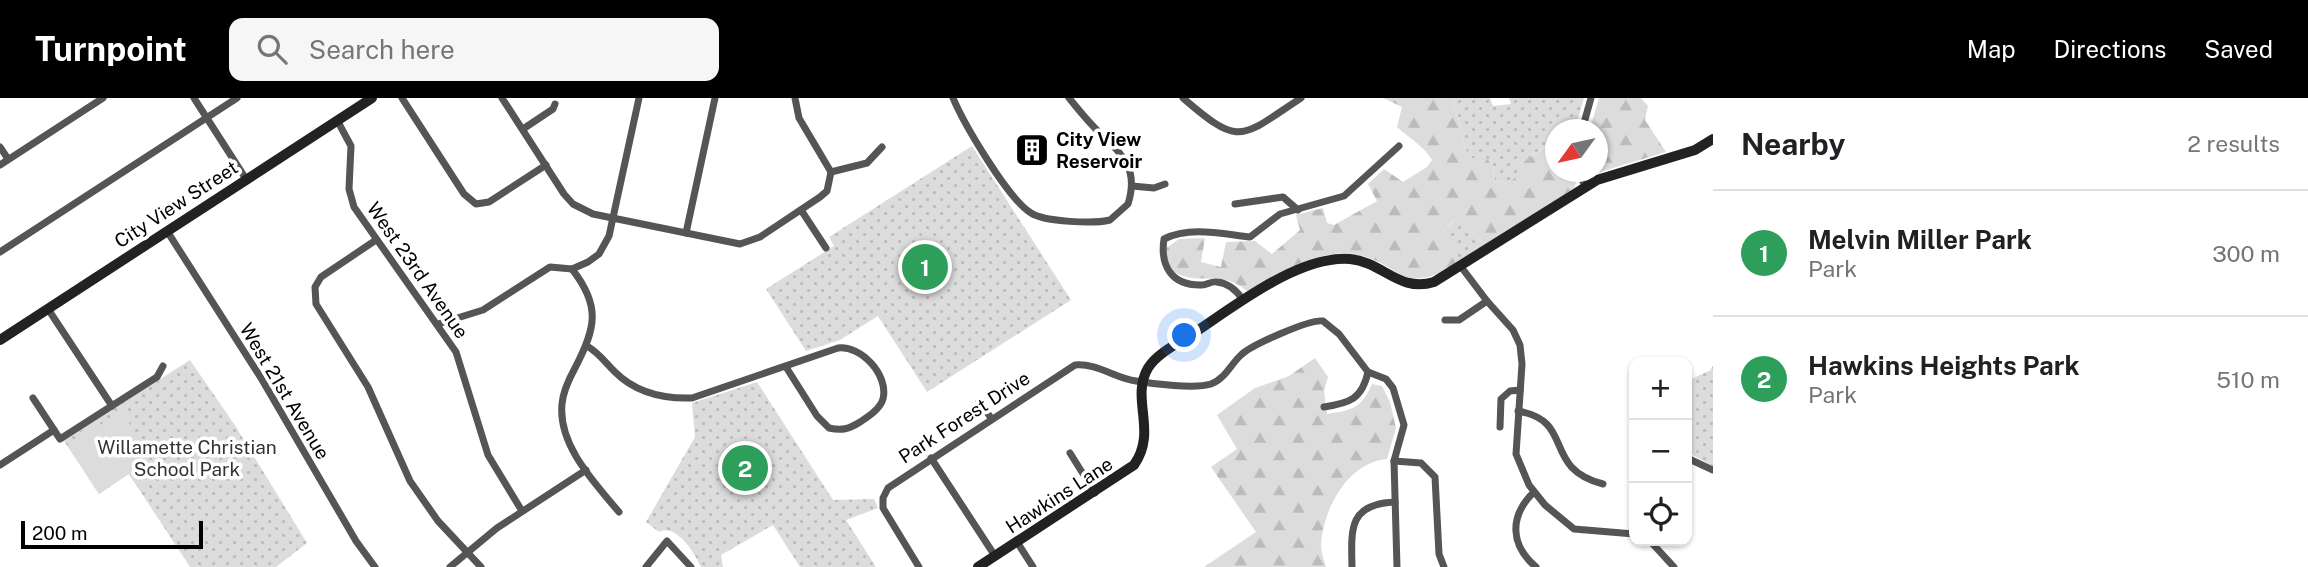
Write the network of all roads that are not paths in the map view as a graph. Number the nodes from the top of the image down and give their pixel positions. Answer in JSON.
{"nodes":[{"id":1,"x":103,"y":98,"type":"edge"},
{"id":2,"x":194,"y":98,"type":"edge"},
{"id":3,"x":237,"y":98,"type":"edge"},
{"id":4,"x":372,"y":98,"type":"edge"},
{"id":5,"x":402,"y":98,"type":"edge"},
{"id":6,"x":502,"y":98,"type":"edge"},
{"id":7,"x":639,"y":98,"type":"edge"},
{"id":8,"x":715,"y":98,"type":"edge"},
{"id":9,"x":794,"y":98,"type":"edge"},
{"id":10,"x":953,"y":98,"type":"edge"},
{"id":11,"x":1069,"y":98,"type":"edge"},
{"id":12,"x":1183,"y":98,"type":"edge"},
{"id":13,"x":1301,"y":98,"type":"edge"},
{"id":14,"x":1591,"y":98,"type":"edge"},
{"id":15,"x":555,"y":104,"type":"dead end"},
{"id":16,"x":207,"y":117,"type":"junction"},
{"id":17,"x":1585,"y":119,"type":"edge"},
{"id":18,"x":337,"y":121,"type":"junction"},
{"id":19,"x":523,"y":129,"type":"junction"},
{"id":20,"x":1713,"y":139,"type":"edge"},
{"id":21,"x":1399,"y":146,"type":"dead end"},
{"id":22,"x":0,"y":147,"type":"edge"},
{"id":23,"x":882,"y":147,"type":"dead end"},
{"id":24,"x":8,"y":159,"type":"junction"},
{"id":25,"x":0,"y":164,"type":"edge"},
{"id":26,"x":546,"y":165,"type":"junction"},
{"id":27,"x":831,"y":172,"type":"junction"},
{"id":28,"x":246,"y":179,"type":"junction"},
{"id":29,"x":1583,"y":182,"type":"edge"},
{"id":30,"x":1165,"y":184,"type":"dead end"},
{"id":31,"x":1132,"y":186,"type":"junction"},
{"id":32,"x":1586,"y":187,"type":"junction"},
{"id":33,"x":1235,"y":204,"type":"dead end"},
{"id":34,"x":801,"y":210,"type":"junction"},
{"id":35,"x":1298,"y":210,"type":"junction"},
{"id":36,"x":613,"y":218,"type":"junction"},
{"id":37,"x":167,"y":231,"type":"junction"},
{"id":38,"x":686,"y":233,"type":"junction"},
{"id":39,"x":376,"y":240,"type":"junction"},
{"id":40,"x":826,"y":247,"type":"dead end"},
{"id":41,"x":0,"y":251,"type":"edge"},
{"id":42,"x":1462,"y":268,"type":"junction"},
{"id":43,"x":572,"y":269,"type":"junction"},
{"id":44,"x":1243,"y":300,"type":"junction"},
{"id":45,"x":1487,"y":302,"type":"junction"},
{"id":46,"x":48,"y":309,"type":"junction"},
{"id":47,"x":1445,"y":320,"type":"dead end"},
{"id":48,"x":438,"y":324,"type":"junction"},
{"id":49,"x":0,"y":340,"type":"edge"},
{"id":50,"x":587,"y":346,"type":"junction"},
{"id":51,"x":163,"y":366,"type":"dead end"},
{"id":52,"x":786,"y":367,"type":"junction"},
{"id":53,"x":1368,"y":372,"type":"junction"},
{"id":54,"x":1143,"y":382,"type":"junction"},
{"id":55,"x":1520,"y":390,"type":"junction"},
{"id":56,"x":33,"y":398,"type":"dead end"},
{"id":57,"x":979,"y":401,"type":"dead end"},
{"id":58,"x":112,"y":406,"type":"junction"},
{"id":59,"x":1324,"y":407,"type":"dead end"},
{"id":60,"x":1518,"y":411,"type":"junction"},
{"id":61,"x":991,"y":418,"type":"junction"},
{"id":62,"x":1500,"y":427,"type":"dead end"},
{"id":63,"x":54,"y":430,"type":"junction"},
{"id":64,"x":1070,"y":453,"type":"dead end"},
{"id":65,"x":931,"y":458,"type":"junction"},
{"id":66,"x":1394,"y":461,"type":"junction"},
{"id":67,"x":1692,"y":461,"type":"edge"},
{"id":68,"x":0,"y":465,"type":"edge"},
{"id":69,"x":586,"y":470,"type":"junction"},
{"id":70,"x":1713,"y":470,"type":"edge"},
{"id":71,"x":1603,"y":484,"type":"dead end"},
{"id":72,"x":1534,"y":492,"type":"junction"},
{"id":73,"x":1095,"y":493,"type":"junction"},
{"id":74,"x":1395,"y":502,"type":"junction"},
{"id":75,"x":522,"y":512,"type":"junction"},
{"id":76,"x":619,"y":512,"type":"dead end"},
{"id":77,"x":1629,"y":534,"type":"edge"},
{"id":78,"x":1017,"y":542,"type":"junction"},
{"id":79,"x":1655,"y":546,"type":"edge"},
{"id":80,"x":466,"y":551,"type":"junction"},
{"id":81,"x":995,"y":556,"type":"junction"},
{"id":82,"x":375,"y":567,"type":"edge"},
{"id":83,"x":450,"y":567,"type":"edge"},
{"id":84,"x":481,"y":567,"type":"edge"},
{"id":85,"x":646,"y":567,"type":"edge"},
{"id":86,"x":691,"y":567,"type":"edge"},
{"id":87,"x":919,"y":567,"type":"edge"},
{"id":88,"x":978,"y":567,"type":"edge"},
{"id":89,"x":1033,"y":567,"type":"edge"},
{"id":90,"x":1352,"y":567,"type":"edge"},
{"id":91,"x":1396,"y":567,"type":"edge"},
{"id":92,"x":1444,"y":567,"type":"edge"},
{"id":93,"x":1536,"y":567,"type":"edge"},
{"id":94,"x":1674,"y":567,"type":"edge"}],
"edges":[{"from":1,"to":24,"type":"street"},
{"from":2,"to":16,"type":"street"},
{"from":3,"to":16,"type":"street"},
{"from":4,"to":18,"type":"street","name":"City View Street"},
{"from":5,"to":26,"type":"street"},
{"from":6,"to":19,"type":"street"},
{"from":7,"to":36,"type":"street"},
{"from":8,"to":38,"type":"street"},
{"from":9,"to":27,"type":"street"},
{"from":10,"to":31,"type":"street"},
{"from":11,"to":31,"type":"street"},
{"from":12,"to":13,"type":"street"},
{"from":14,"to":17,"type":"street"},
{"from":15,"to":19,"type":"street"},
{"from":16,"to":28,"type":"street"},
{"from":16,"to":41,"type":"street"},
{"from":18,"to":28,"type":"street","name":"City View Street"},
{"from":18,"to":39,"type":"street","name":"West 23rd Avenue"},
{"from":19,"to":26,"type":"street"},
{"from":20,"to":32,"type":"street"},
{"from":21,"to":35,"type":"street"},
{"from":22,"to":24,"type":"street"},
{"from":23,"to":27,"type":"street"},
{"from":24,"to":25,"type":"street"},
{"from":26,"to":36,"type":"street"},
{"from":27,"to":34,"type":"street"},
{"from":28,"to":37,"type":"street","name":"City View Street"},
{"from":29,"to":32,"type":"street"},
{"from":30,"to":31,"type":"street"},
{"from":32,"to":42,"type":"street"},
{"from":33,"to":35,"type":"street"},
{"from":34,"to":38,"type":"street"},
{"from":34,"to":40,"type":"street"},
{"from":35,"to":44,"type":"street"},
{"from":36,"to":38,"type":"street"},
{"from":36,"to":43,"type":"street"},
{"from":37,"to":46,"type":"street","name":"City View Street"},
{"from":37,"to":82,"type":"street","name":"West 21st Avenue"},
{"from":39,"to":48,"type":"street","name":"West 23rd Avenue"},
{"from":39,"to":80,"type":"street"},
{"from":42,"to":44,"type":"street"},
{"from":42,"to":45,"type":"street"},
{"from":43,"to":48,"type":"street"},
{"from":43,"to":50,"type":"street"},
{"from":44,"to":54,"type":"street"},
{"from":45,"to":47,"type":"street"},
{"from":45,"to":55,"type":"street"},
{"from":46,"to":49,"type":"street","name":"City View Street"},
{"from":46,"to":58,"type":"street"},
{"from":48,"to":75,"type":"street","name":"West 23rd Avenue"},
{"from":50,"to":52,"type":"street"},
{"from":50,"to":69,"type":"street"},
{"from":51,"to":58,"type":"street"},
{"from":52,"to":52,"type":"street"},
{"from":53,"to":54,"type":"street","name":"Park Forest Drive"},
{"from":53,"to":59,"type":"street"},
{"from":53,"to":66,"type":"street","name":"Park Forest Drive"},
{"from":54,"to":61,"type":"street","name":"Park Forest Drive"},
{"from":54,"to":73,"type":"street","name":"Hawkins Lane"},
{"from":55,"to":60,"type":"street"},
{"from":55,"to":62,"type":"street"},
{"from":56,"to":63,"type":"street"},
{"from":57,"to":61,"type":"street"},
{"from":58,"to":63,"type":"street"},
{"from":60,"to":71,"type":"street"},
{"from":60,"to":72,"type":"street"},
{"from":61,"to":65,"type":"street","name":"Park Forest Drive"},
{"from":63,"to":68,"type":"street"},
{"from":64,"to":73,"type":"street"},
{"from":65,"to":81,"type":"street"},
{"from":65,"to":87,"type":"street","name":"Park Forest Drive"},
{"from":66,"to":74,"type":"street","name":"Park Forest Drive"},
{"from":66,"to":92,"type":"street"},
{"from":67,"to":70,"type":"street"},
{"from":69,"to":75,"type":"street"},
{"from":69,"to":76,"type":"street"},
{"from":72,"to":77,"type":"street"},
{"from":72,"to":93,"type":"street"},
{"from":73,"to":78,"type":"street","name":"Hawkins Lane"},
{"from":74,"to":90,"type":"street"},
{"from":74,"to":91,"type":"street","name":"Park Forest Drive"},
{"from":75,"to":80,"type":"street"},
{"from":78,"to":81,"type":"street","name":"Hawkins Lane"},
{"from":78,"to":89,"type":"street"},
{"from":79,"to":94,"type":"street"},
{"from":80,"to":83,"type":"street"},
{"from":80,"to":84,"type":"street"},
{"from":81,"to":88,"type":"street","name":"Hawkins Lane"},
{"from":85,"to":86,"type":"street"}]}
